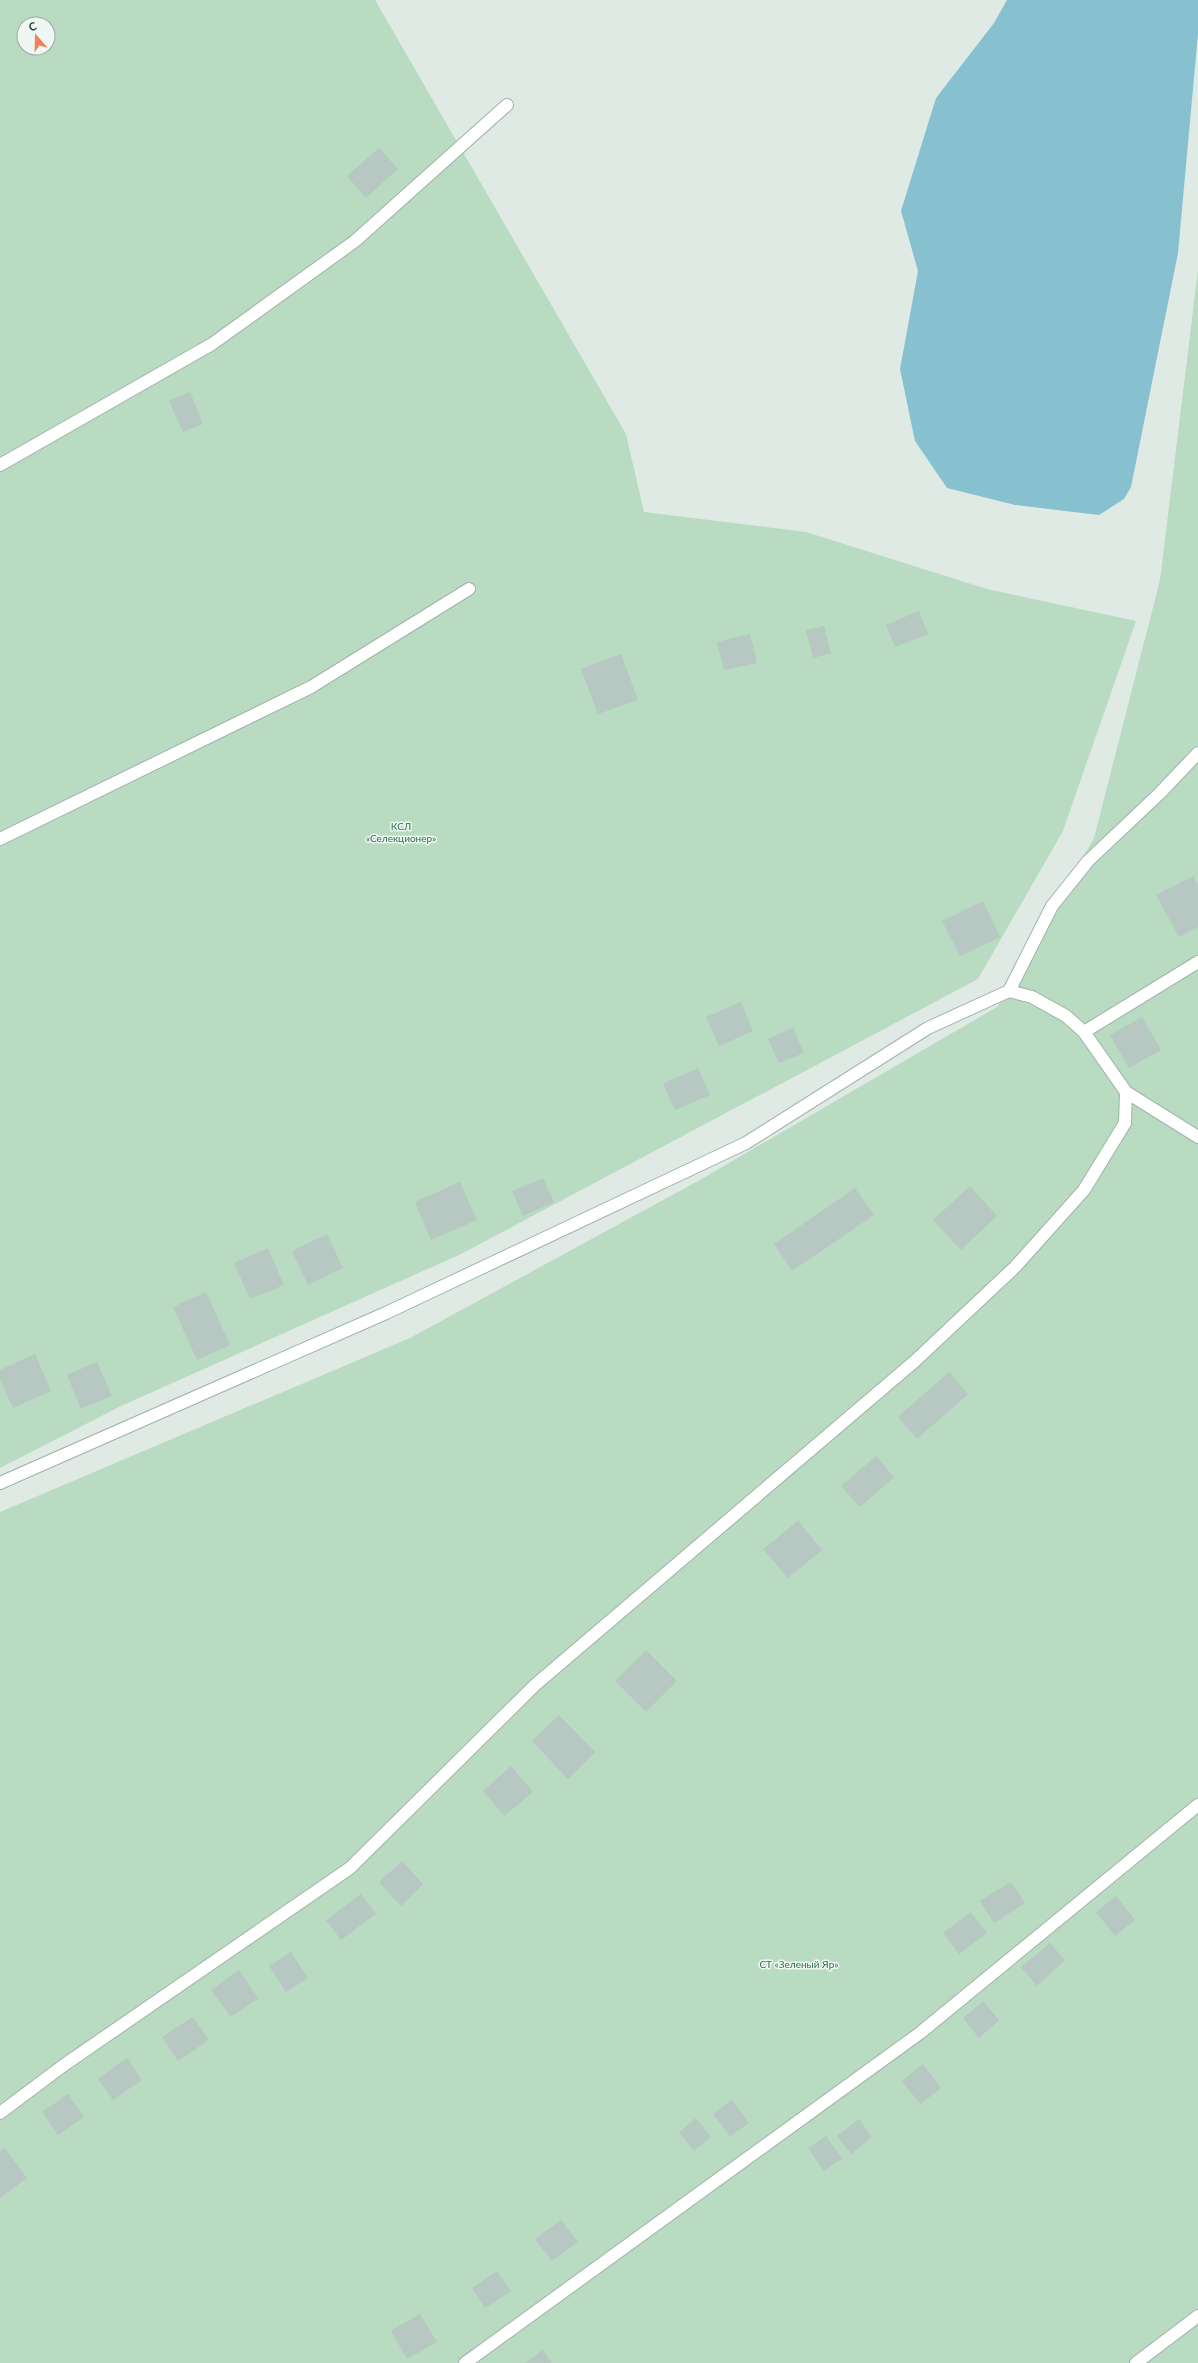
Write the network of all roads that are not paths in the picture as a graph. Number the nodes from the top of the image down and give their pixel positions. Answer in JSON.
{"nodes":[{"id":1,"x":507,"y":105,"type":"dead end"},
{"id":2,"x":0,"y":465,"type":"edge"},
{"id":3,"x":469,"y":589,"type":"dead end"},
{"id":4,"x":1198,"y":753,"type":"edge"},
{"id":5,"x":0,"y":839,"type":"edge"},
{"id":6,"x":1198,"y":962,"type":"edge"},
{"id":7,"x":1009,"y":991,"type":"junction"},
{"id":8,"x":1084,"y":1032,"type":"junction"},
{"id":9,"x":1126,"y":1092,"type":"junction"},
{"id":10,"x":1198,"y":1137,"type":"edge"},
{"id":11,"x":0,"y":1483,"type":"edge"},
{"id":12,"x":1198,"y":1805,"type":"edge"},
{"id":13,"x":0,"y":2113,"type":"edge"},
{"id":14,"x":1198,"y":2316,"type":"edge"},
{"id":15,"x":465,"y":2363,"type":"edge"},
{"id":16,"x":1136,"y":2363,"type":"edge"}],
"edges":[{"from":1,"to":2,"type":"street"},
{"from":3,"to":5,"type":"street"},
{"from":4,"to":7,"type":"street"},
{"from":6,"to":8,"type":"street"},
{"from":7,"to":8,"type":"street"},
{"from":7,"to":11,"type":"street"},
{"from":8,"to":9,"type":"street"},
{"from":9,"to":10,"type":"street"},
{"from":9,"to":13,"type":"street"},
{"from":12,"to":15,"type":"street"},
{"from":14,"to":16,"type":"street"}]}
